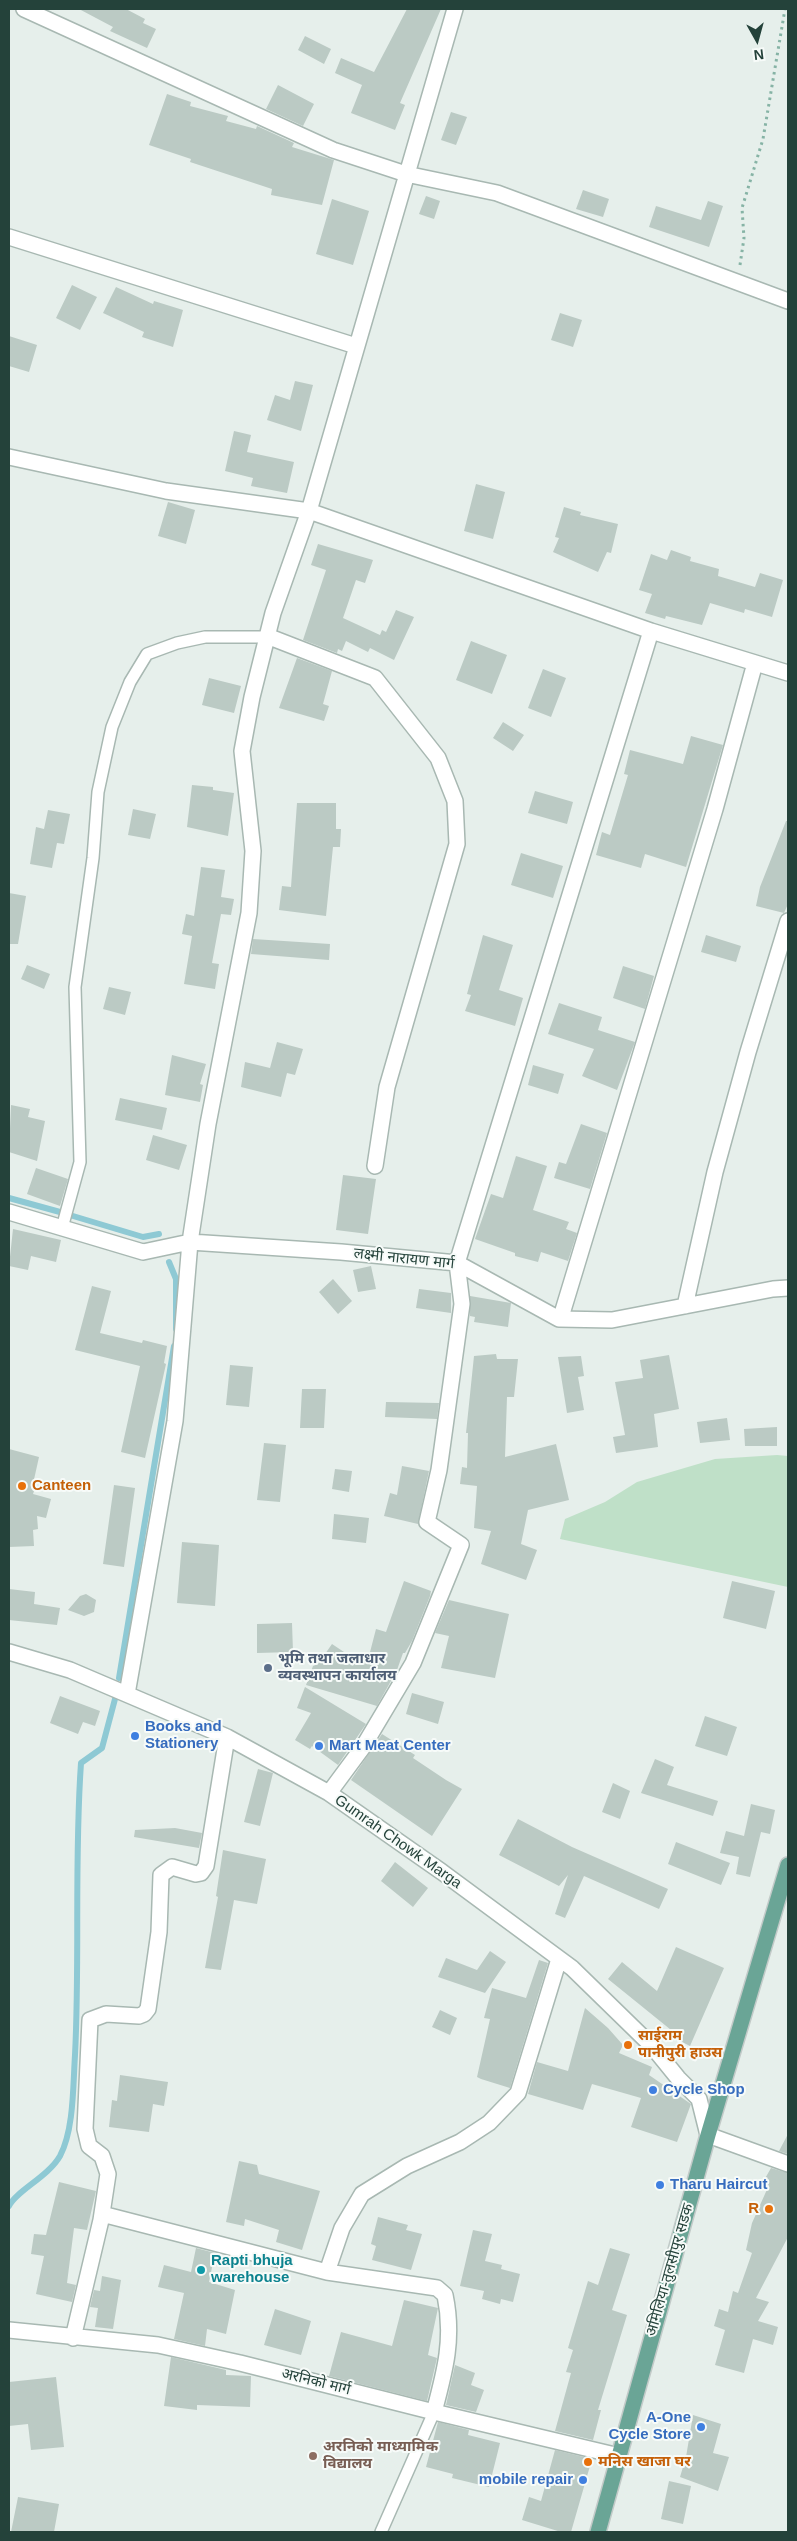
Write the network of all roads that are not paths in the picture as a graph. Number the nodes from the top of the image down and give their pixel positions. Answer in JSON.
{"nodes":[{"id":1,"x":24,"y":9,"type":"edge"},
{"id":2,"x":455,"y":9,"type":"edge"},
{"id":3,"x":406,"y":174,"type":"junction"},
{"id":4,"x":9,"y":237,"type":"edge"},
{"id":5,"x":788,"y":301,"type":"edge"},
{"id":6,"x":356,"y":346,"type":"junction"},
{"id":7,"x":9,"y":457,"type":"edge"},
{"id":8,"x":309,"y":511,"type":"junction"},
{"id":9,"x":651,"y":630,"type":"junction"},
{"id":10,"x":267,"y":637,"type":"junction"},
{"id":11,"x":755,"y":663,"type":"junction"},
{"id":12,"x":788,"y":673,"type":"edge"},
{"id":13,"x":788,"y":921,"type":"edge"},
{"id":14,"x":374,"y":1166,"type":"dead end"},
{"id":15,"x":9,"y":1212,"type":"edge"},
{"id":16,"x":62,"y":1228,"type":"junction"},
{"id":17,"x":190,"y":1242,"type":"junction"},
{"id":18,"x":457,"y":1263,"type":"junction"},
{"id":19,"x":788,"y":1288,"type":"edge"},
{"id":20,"x":685,"y":1306,"type":"junction"},
{"id":21,"x":561,"y":1317,"type":"junction"},
{"id":22,"x":9,"y":1652,"type":"edge"},
{"id":23,"x":128,"y":1694,"type":"junction"},
{"id":24,"x":227,"y":1737,"type":"junction"},
{"id":25,"x":329,"y":1794,"type":"junction"},
{"id":26,"x":788,"y":1865,"type":"edge"},
{"id":27,"x":560,"y":1959,"type":"junction"},
{"id":28,"x":708,"y":2135,"type":"junction"},
{"id":29,"x":788,"y":2164,"type":"edge"},
{"id":30,"x":102,"y":2214,"type":"junction"},
{"id":31,"x":327,"y":2272,"type":"junction"},
{"id":32,"x":9,"y":2330,"type":"edge"},
{"id":33,"x":73,"y":2338,"type":"junction"},
{"id":34,"x":434,"y":2412,"type":"junction"},
{"id":35,"x":619,"y":2456,"type":"junction"},
{"id":36,"x":381,"y":2532,"type":"edge"},
{"id":37,"x":598,"y":2532,"type":"edge"}],
"edges":[{"from":1,"to":3,"type":"street"},
{"from":2,"to":3,"type":"street"},
{"from":3,"to":5,"type":"street"},
{"from":3,"to":6,"type":"street"},
{"from":4,"to":6,"type":"street"},
{"from":6,"to":8,"type":"street"},
{"from":7,"to":8,"type":"street"},
{"from":8,"to":9,"type":"street"},
{"from":8,"to":10,"type":"street"},
{"from":9,"to":11,"type":"street"},
{"from":9,"to":18,"type":"street"},
{"from":10,"to":14,"type":"street"},
{"from":10,"to":16,"type":"lane"},
{"from":10,"to":17,"type":"street"},
{"from":11,"to":12,"type":"street"},
{"from":11,"to":21,"type":"street"},
{"from":13,"to":20,"type":"street"},
{"from":15,"to":16,"type":"street","name":"लक्ष्मी नारायण मार्ग"},
{"from":16,"to":17,"type":"street","name":"लक्ष्मी नारायण मार्ग"},
{"from":17,"to":18,"type":"street","name":"लक्ष्मी नारायण मार्ग"},
{"from":17,"to":23,"type":"street"},
{"from":18,"to":21,"type":"street","name":"लक्ष्मी नारायण मार्ग"},
{"from":18,"to":25,"type":"street"},
{"from":19,"to":20,"type":"street","name":"लक्ष्मी नारायण मार्ग"},
{"from":20,"to":21,"type":"street","name":"लक्ष्मी नारायण मार्ग"},
{"from":22,"to":23,"type":"street","name":"Gumrah Chowk Marga"},
{"from":23,"to":24,"type":"street","name":"Gumrah Chowk Marga"},
{"from":24,"to":25,"type":"street","name":"Gumrah Chowk Marga"},
{"from":24,"to":30,"type":"street"},
{"from":25,"to":27,"type":"street","name":"Gumrah Chowk Marga"},
{"from":26,"to":28,"type":"main road","name":"अमिलिया-तुलसीपुर सडक"},
{"from":27,"to":28,"type":"street","name":"Gumrah Chowk Marga"},
{"from":27,"to":31,"type":"street"},
{"from":28,"to":29,"type":"street"},
{"from":28,"to":35,"type":"main road","name":"अमिलिया-तुलसीपुर सडक"},
{"from":30,"to":31,"type":"street"},
{"from":30,"to":33,"type":"street"},
{"from":31,"to":34,"type":"street"},
{"from":32,"to":33,"type":"street","name":"अरनिको मार्ग"},
{"from":33,"to":34,"type":"street","name":"अरनिको मार्ग"},
{"from":34,"to":35,"type":"street","name":"अरनिको मार्ग"},
{"from":34,"to":36,"type":"lane"},
{"from":35,"to":37,"type":"main road","name":"अमिलिया-तुलसीपुर सडक"}]}
